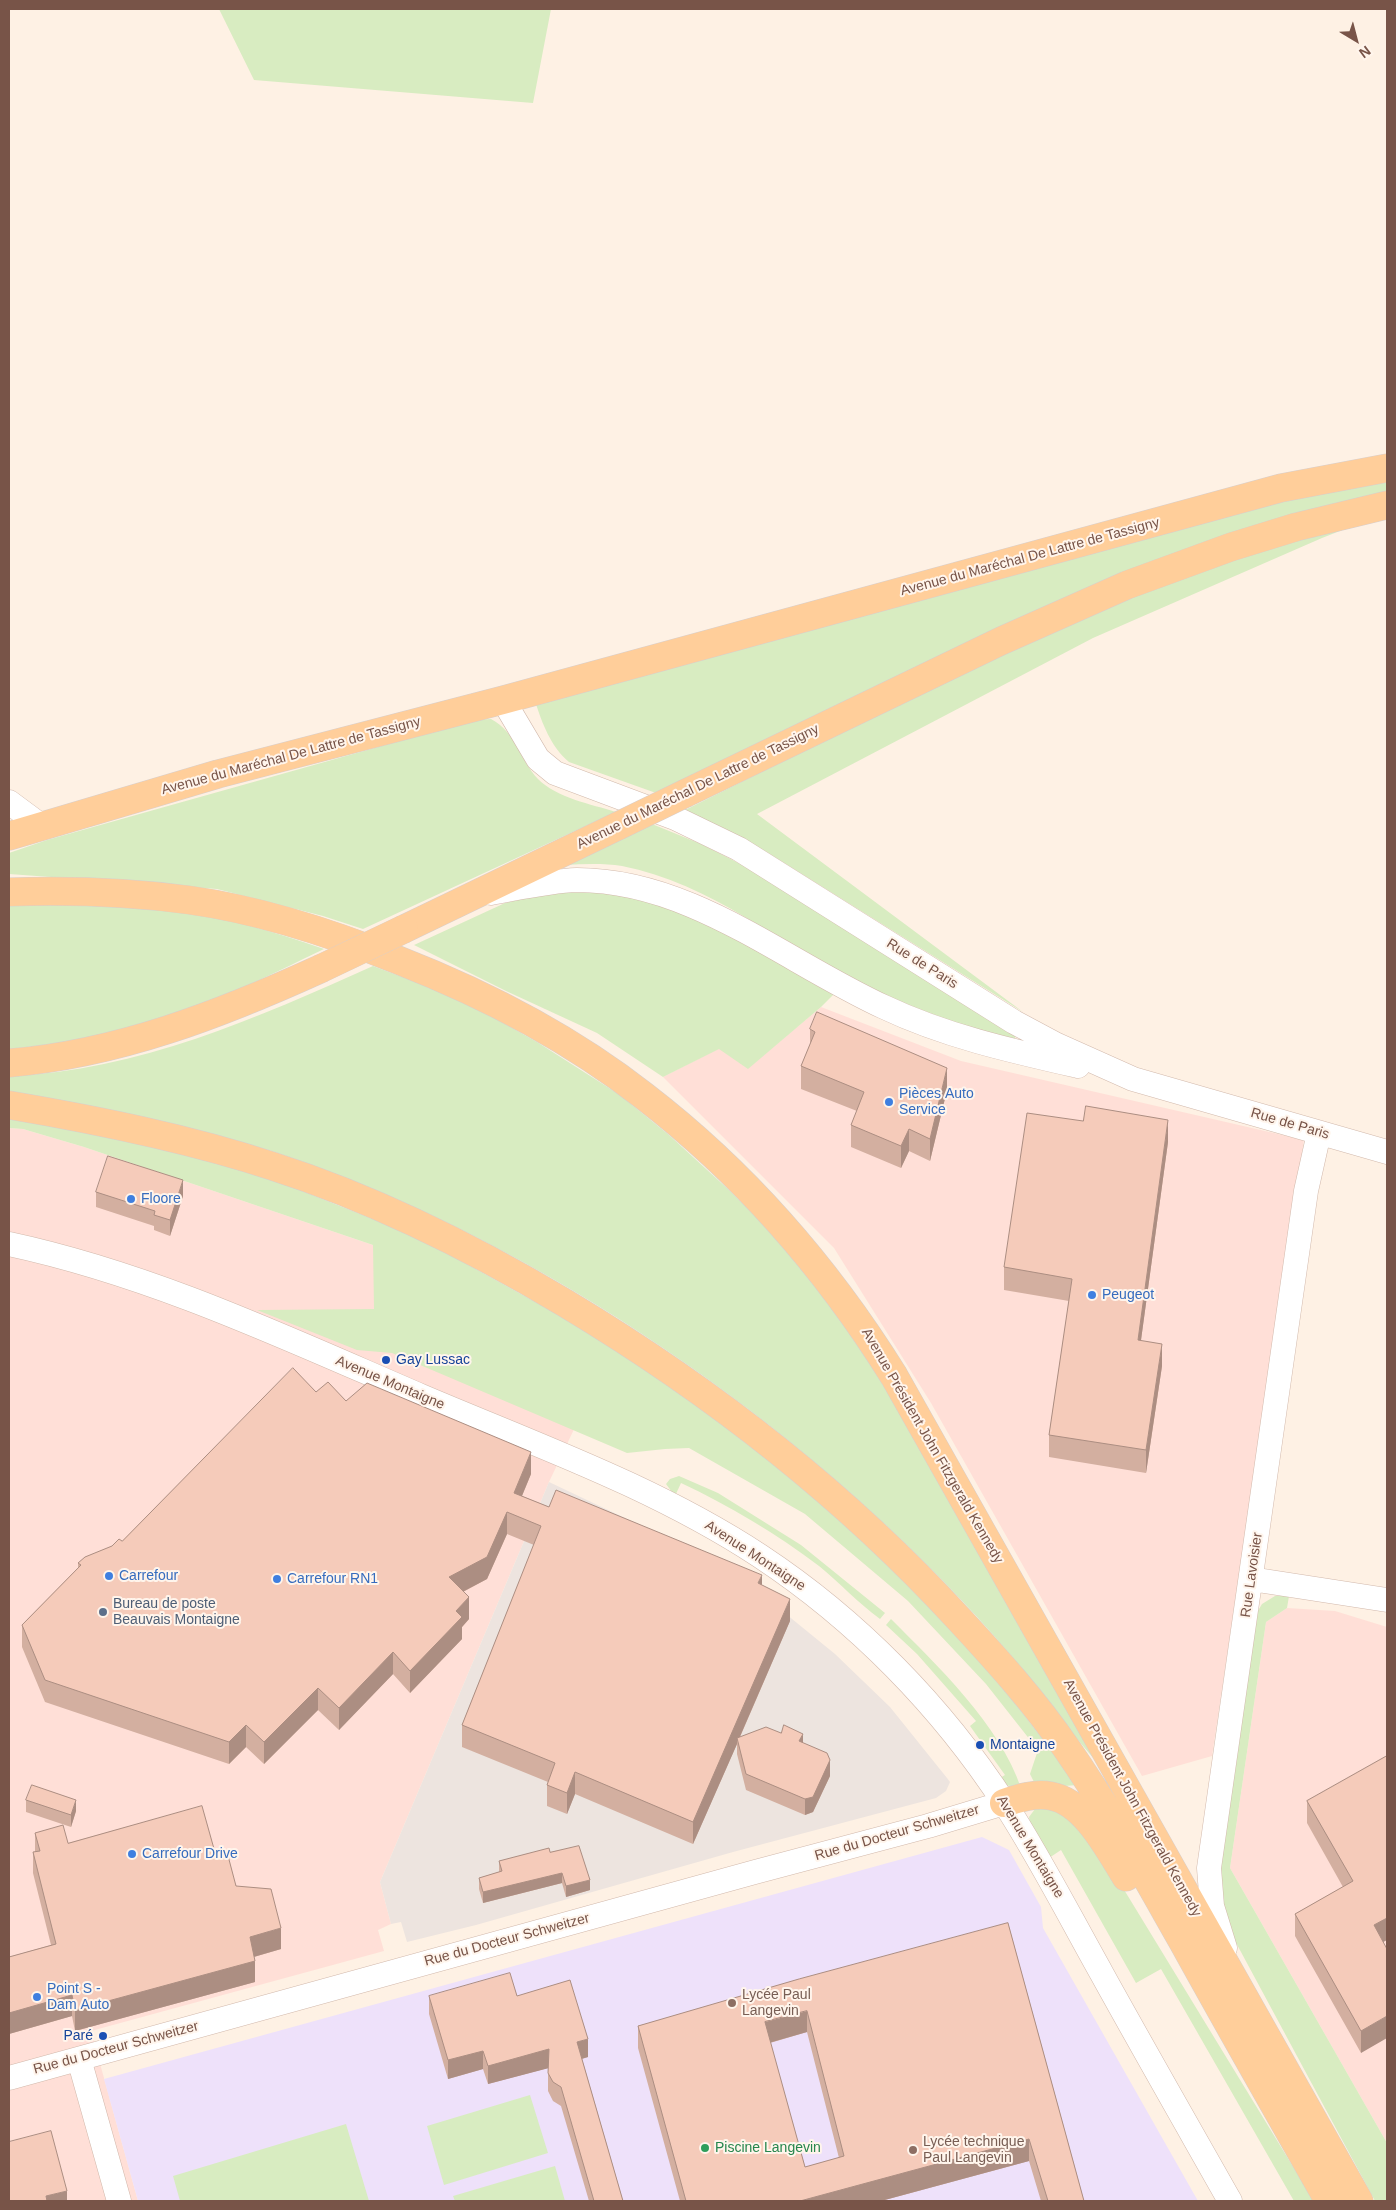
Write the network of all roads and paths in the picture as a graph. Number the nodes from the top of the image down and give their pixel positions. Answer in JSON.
{"nodes":[{"id":1,"x":1387,"y":468,"type":"edge"},
{"id":2,"x":1387,"y":505,"type":"edge"},
{"id":3,"x":503,"y":700,"type":"junction"},
{"id":4,"x":9,"y":802,"type":"edge"},
{"id":5,"x":40,"y":825,"type":"junction"},
{"id":6,"x":9,"y":836,"type":"edge"},
{"id":7,"x":9,"y":892,"type":"edge"},
{"id":8,"x":468,"y":897,"type":"junction"},
{"id":9,"x":9,"y":1063,"type":"edge"},
{"id":10,"x":1133,"y":1079,"type":"junction"},
{"id":11,"x":9,"y":1105,"type":"edge"},
{"id":12,"x":1319,"y":1133,"type":"junction"},
{"id":13,"x":1387,"y":1152,"type":"edge"},
{"id":14,"x":9,"y":1244,"type":"edge"},
{"id":15,"x":1251,"y":1579,"type":"junction"},
{"id":16,"x":1387,"y":1600,"type":"edge"},
{"id":17,"x":1004,"y":1803,"type":"junction"},
{"id":18,"x":1252,"y":2011,"type":"junction"},
{"id":19,"x":79,"y":2059,"type":"junction"},
{"id":20,"x":1254,"y":2069,"type":"junction"},
{"id":21,"x":9,"y":2078,"type":"edge"},
{"id":22,"x":119,"y":2201,"type":"edge"},
{"id":23,"x":1230,"y":2201,"type":"edge"},
{"id":24,"x":1329,"y":2201,"type":"edge"},
{"id":25,"x":1359,"y":2201,"type":"edge"}],
"edges":[{"from":1,"to":3,"type":"main road","name":"Avenue du Maréchal De Lattre de Tassigny"},
{"from":2,"to":8,"type":"main road","name":"Avenue du Maréchal De Lattre de Tassigny","bridge":true},
{"from":3,"to":5,"type":"main road","name":"Avenue du Maréchal De Lattre de Tassigny"},
{"from":3,"to":10,"type":"street","name":"Rue de Paris"},
{"from":4,"to":5,"type":"street"},
{"from":5,"to":6,"type":"main road","name":"Avenue du Maréchal De Lattre de Tassigny"},
{"from":7,"to":18,"type":"main road","name":"Avenue Président John Fitzgerald Kennedy"},
{"from":8,"to":9,"type":"main road","name":"Avenue du Maréchal De Lattre de Tassigny","bridge":true},
{"from":8,"to":10,"type":"street"},
{"from":10,"to":12,"type":"street","name":"Rue de Paris"},
{"from":11,"to":20,"type":"main road","name":"Avenue Président John Fitzgerald Kennedy"},
{"from":12,"to":13,"type":"street","name":"Rue de Paris"},
{"from":12,"to":15,"type":"street","name":"Rue Lavoisier"},
{"from":14,"to":17,"type":"street","name":"Avenue Montaigne"},
{"from":15,"to":16,"type":"street"},
{"from":15,"to":18,"type":"street","name":"Rue Lavoisier"},
{"from":17,"to":19,"type":"street","name":"Rue du Docteur Schweitzer"},
{"from":17,"to":20,"type":"main road"},
{"from":17,"to":23,"type":"street","name":"Avenue Montaigne"},
{"from":18,"to":25,"type":"main road","name":"Avenue Président John Fitzgerald Kennedy"},
{"from":19,"to":21,"type":"street","name":"Rue du Docteur Schweitzer"},
{"from":19,"to":22,"type":"street"},
{"from":20,"to":24,"type":"main road","name":"Avenue Président John Fitzgerald Kennedy"}]}
